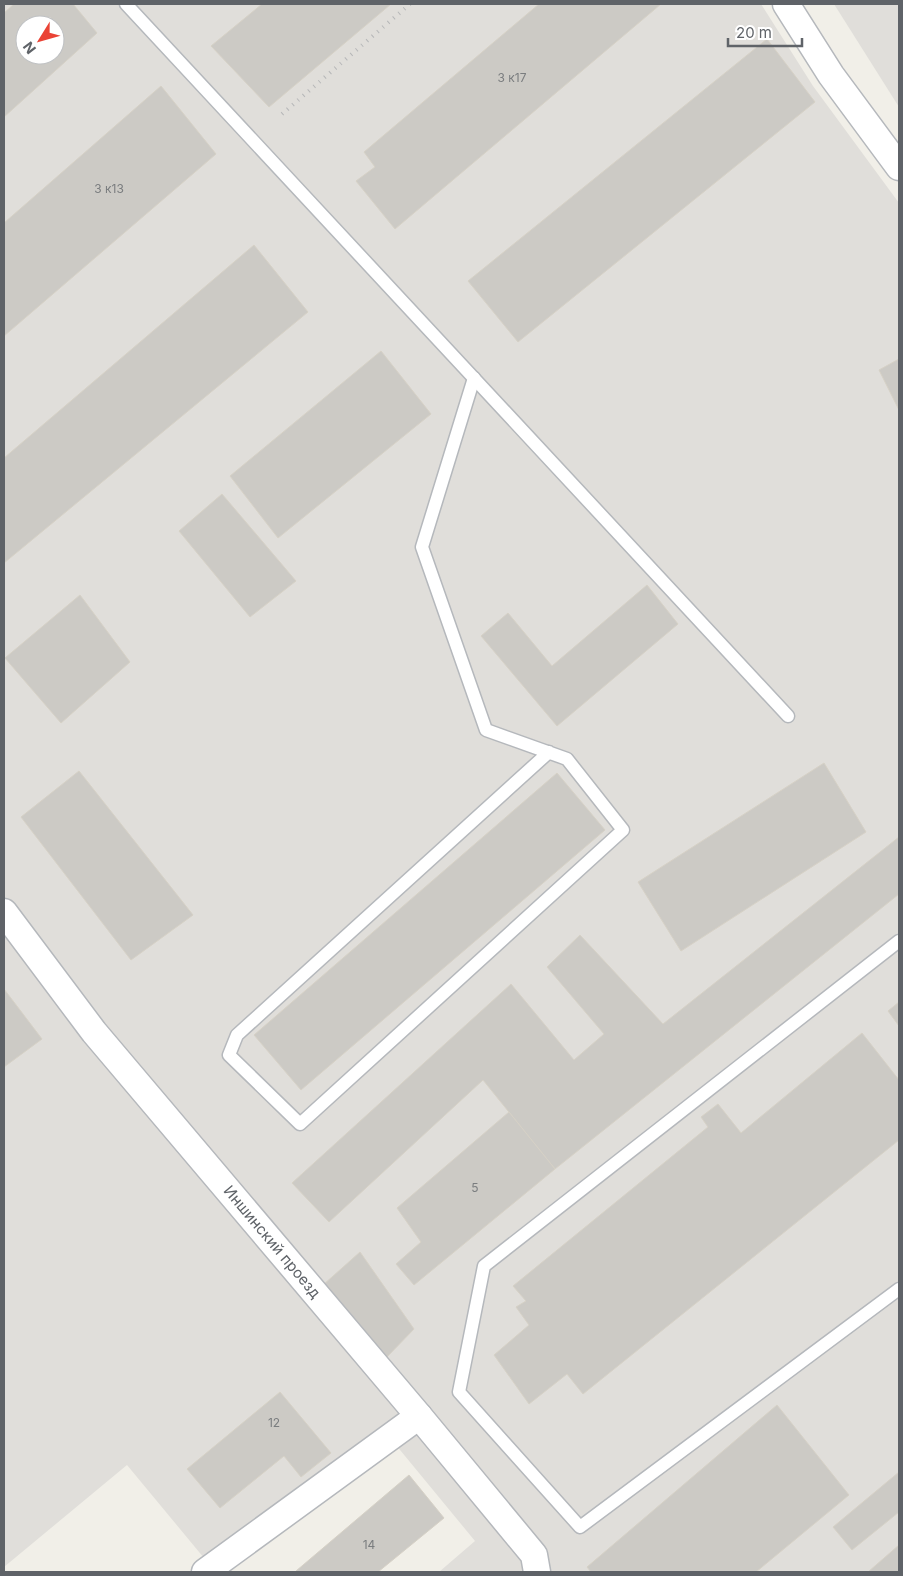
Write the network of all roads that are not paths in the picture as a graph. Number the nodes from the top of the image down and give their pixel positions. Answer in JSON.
{"nodes":[{"id":1,"x":126,"y":4,"type":"edge"},
{"id":2,"x":786,"y":4,"type":"edge"},
{"id":3,"x":899,"y":167,"type":"edge"},
{"id":4,"x":474,"y":378,"type":"junction"},
{"id":5,"x":788,"y":716,"type":"dead end"},
{"id":6,"x":549,"y":752,"type":"junction"},
{"id":7,"x":4,"y":912,"type":"edge"},
{"id":8,"x":899,"y":941,"type":"edge"},
{"id":9,"x":899,"y":1289,"type":"edge"},
{"id":10,"x":419,"y":1416,"type":"junction"},
{"id":11,"x":205,"y":1572,"type":"edge"},
{"id":12,"x":537,"y":1572,"type":"edge"}],
"edges":[{"from":1,"to":4,"type":"lane"},
{"from":2,"to":3,"type":"street"},
{"from":4,"to":5,"type":"lane"},
{"from":4,"to":6,"type":"lane"},
{"from":6,"to":6,"type":"lane"},
{"from":7,"to":10,"type":"street","name":"Иншинский проезд"},
{"from":8,"to":9,"type":"lane"},
{"from":10,"to":11,"type":"street"},
{"from":10,"to":12,"type":"street","name":"Иншинский проезд"}]}
